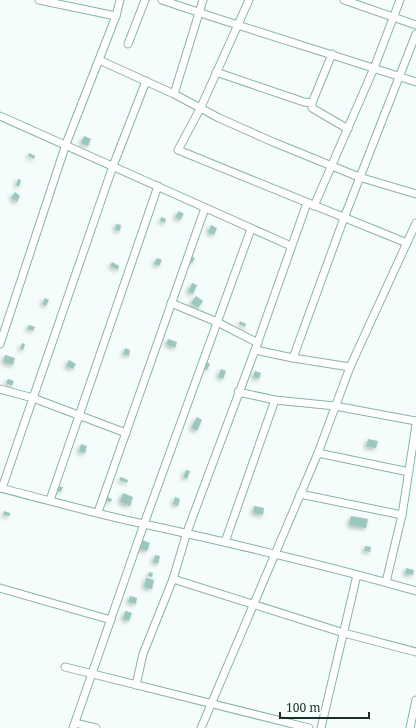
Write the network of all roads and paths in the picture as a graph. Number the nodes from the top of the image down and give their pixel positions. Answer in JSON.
{"nodes":[{"id":1,"x":39,"y":0,"type":"edge"},
{"id":2,"x":120,"y":0,"type":"edge"},
{"id":3,"x":145,"y":0,"type":"edge"},
{"id":4,"x":162,"y":0,"type":"edge"},
{"id":5,"x":203,"y":0,"type":"edge"},
{"id":6,"x":249,"y":0,"type":"edge"},
{"id":7,"x":344,"y":0,"type":"edge"},
{"id":8,"x":400,"y":0,"type":"edge"},
{"id":9,"x":199,"y":13,"type":"junction"},
{"id":10,"x":116,"y":16,"type":"junction"},
{"id":11,"x":392,"y":17,"type":"junction"},
{"id":12,"x":416,"y":25,"type":"edge"},
{"id":13,"x":237,"y":26,"type":"junction"},
{"id":14,"x":416,"y":34,"type":"edge"},
{"id":15,"x":128,"y":44,"type":"dead end"},
{"id":16,"x":332,"y":54,"type":"junction"},
{"id":17,"x":99,"y":60,"type":"junction"},
{"id":18,"x":374,"y":68,"type":"junction"},
{"id":19,"x":216,"y":72,"type":"junction"},
{"id":20,"x":400,"y":77,"type":"junction"},
{"id":21,"x":146,"y":81,"type":"junction"},
{"id":22,"x":416,"y":82,"type":"edge"},
{"id":23,"x":174,"y":94,"type":"junction"},
{"id":24,"x":312,"y":103,"type":"junction"},
{"id":25,"x":201,"y":107,"type":"junction"},
{"id":26,"x":0,"y":116,"type":"edge"},
{"id":27,"x":348,"y":129,"type":"junction"},
{"id":28,"x":66,"y":144,"type":"junction"},
{"id":29,"x":113,"y":166,"type":"junction"},
{"id":30,"x":332,"y":166,"type":"junction"},
{"id":31,"x":359,"y":177,"type":"junction"},
{"id":32,"x":158,"y":186,"type":"junction"},
{"id":33,"x":416,"y":194,"type":"edge"},
{"id":34,"x":311,"y":204,"type":"junction"},
{"id":35,"x":205,"y":208,"type":"junction"},
{"id":36,"x":344,"y":218,"type":"junction"},
{"id":37,"x":416,"y":223,"type":"edge"},
{"id":38,"x":251,"y":229,"type":"junction"},
{"id":39,"x":407,"y":243,"type":"junction"},
{"id":40,"x":291,"y":246,"type":"junction"},
{"id":41,"x":171,"y":303,"type":"junction"},
{"id":42,"x":217,"y":322,"type":"junction"},
{"id":43,"x":258,"y":342,"type":"junction"},
{"id":44,"x":0,"y":344,"type":"edge"},
{"id":45,"x":255,"y":350,"type":"junction"},
{"id":46,"x":293,"y":358,"type":"junction"},
{"id":47,"x":350,"y":367,"type":"junction"},
{"id":48,"x":0,"y":388,"type":"edge"},
{"id":49,"x":238,"y":392,"type":"junction"},
{"id":50,"x":33,"y":398,"type":"junction"},
{"id":51,"x":275,"y":400,"type":"junction"},
{"id":52,"x":335,"y":406,"type":"junction"},
{"id":53,"x":79,"y":416,"type":"junction"},
{"id":54,"x":416,"y":421,"type":"edge"},
{"id":55,"x":416,"y":425,"type":"edge"},
{"id":56,"x":126,"y":433,"type":"junction"},
{"id":57,"x":318,"y":453,"type":"junction"},
{"id":58,"x":409,"y":472,"type":"junction"},
{"id":59,"x":1,"y":488,"type":"edge"},
{"id":60,"x":300,"y":494,"type":"junction"},
{"id":61,"x":50,"y":500,"type":"junction"},
{"id":62,"x":98,"y":512,"type":"junction"},
{"id":63,"x":402,"y":515,"type":"junction"},
{"id":64,"x":144,"y":524,"type":"junction"},
{"id":65,"x":187,"y":532,"type":"junction"},
{"id":66,"x":225,"y":542,"type":"junction"},
{"id":67,"x":274,"y":554,"type":"junction"},
{"id":68,"x":357,"y":575,"type":"junction"},
{"id":69,"x":173,"y":579,"type":"junction"},
{"id":70,"x":386,"y":582,"type":"junction"},
{"id":71,"x":0,"y":588,"type":"edge"},
{"id":72,"x":416,"y":591,"type":"edge"},
{"id":73,"x":253,"y":603,"type":"junction"},
{"id":74,"x":111,"y":620,"type":"junction"},
{"id":75,"x":344,"y":633,"type":"junction"},
{"id":76,"x":416,"y":652,"type":"edge"},
{"id":77,"x":65,"y":667,"type":"dead end"},
{"id":78,"x":92,"y":674,"type":"junction"},
{"id":79,"x":136,"y":685,"type":"junction"},
{"id":80,"x":416,"y":703,"type":"edge"},
{"id":81,"x":211,"y":704,"type":"junction"},
{"id":82,"x":74,"y":726,"type":"edge"},
{"id":83,"x":96,"y":728,"type":"edge"},
{"id":84,"x":201,"y":728,"type":"edge"},
{"id":85,"x":309,"y":728,"type":"edge"},
{"id":86,"x":321,"y":728,"type":"edge"},
{"id":87,"x":410,"y":728,"type":"edge"}],
"edges":[{"from":1,"to":10,"type":"street"},
{"from":2,"to":10,"type":"street"},
{"from":3,"to":15,"type":"street"},
{"from":4,"to":9,"type":"street"},
{"from":5,"to":9,"type":"street"},
{"from":6,"to":13,"type":"street"},
{"from":7,"to":11,"type":"street"},
{"from":8,"to":11,"type":"street"},
{"from":9,"to":13,"type":"street"},
{"from":9,"to":23,"type":"street"},
{"from":10,"to":17,"type":"street"},
{"from":11,"to":12,"type":"street"},
{"from":11,"to":18,"type":"street"},
{"from":13,"to":16,"type":"street"},
{"from":13,"to":19,"type":"street"},
{"from":14,"to":20,"type":"street"},
{"from":16,"to":18,"type":"street"},
{"from":16,"to":24,"type":"street"},
{"from":17,"to":21,"type":"street"},
{"from":17,"to":28,"type":"street"},
{"from":18,"to":20,"type":"street"},
{"from":18,"to":27,"type":"street"},
{"from":19,"to":24,"type":"street"},
{"from":19,"to":25,"type":"street"},
{"from":20,"to":22,"type":"street"},
{"from":20,"to":31,"type":"street"},
{"from":21,"to":23,"type":"street"},
{"from":21,"to":29,"type":"street"},
{"from":23,"to":25,"type":"street"},
{"from":24,"to":27,"type":"street"},
{"from":25,"to":30,"type":"street"},
{"from":25,"to":34,"type":"street"},
{"from":26,"to":28,"type":"street"},
{"from":27,"to":30,"type":"street"},
{"from":28,"to":29,"type":"street"},
{"from":28,"to":44,"type":"street"},
{"from":29,"to":32,"type":"street"},
{"from":29,"to":50,"type":"street"},
{"from":30,"to":31,"type":"street"},
{"from":30,"to":34,"type":"street"},
{"from":31,"to":33,"type":"street"},
{"from":31,"to":36,"type":"street"},
{"from":32,"to":35,"type":"street"},
{"from":32,"to":53,"type":"street"},
{"from":34,"to":36,"type":"street"},
{"from":34,"to":40,"type":"street"},
{"from":35,"to":38,"type":"street"},
{"from":35,"to":41,"type":"street"},
{"from":36,"to":39,"type":"street"},
{"from":36,"to":46,"type":"street"},
{"from":37,"to":39,"type":"street"},
{"from":38,"to":40,"type":"street"},
{"from":38,"to":42,"type":"street"},
{"from":39,"to":47,"type":"street"},
{"from":40,"to":43,"type":"street"},
{"from":41,"to":42,"type":"street"},
{"from":41,"to":56,"type":"street"},
{"from":42,"to":43,"type":"street"},
{"from":42,"to":64,"type":"street"},
{"from":43,"to":45,"type":"street"},
{"from":45,"to":46,"type":"street"},
{"from":45,"to":49,"type":"street"},
{"from":46,"to":47,"type":"street"},
{"from":47,"to":52,"type":"street"},
{"from":48,"to":50,"type":"street"},
{"from":49,"to":51,"type":"street"},
{"from":49,"to":65,"type":"street"},
{"from":50,"to":53,"type":"street"},
{"from":50,"to":59,"type":"street"},
{"from":51,"to":52,"type":"street"},
{"from":51,"to":66,"type":"street"},
{"from":52,"to":54,"type":"street"},
{"from":52,"to":57,"type":"street"},
{"from":53,"to":56,"type":"street"},
{"from":53,"to":61,"type":"street"},
{"from":55,"to":58,"type":"street"},
{"from":56,"to":62,"type":"street"},
{"from":57,"to":58,"type":"street"},
{"from":57,"to":60,"type":"street"},
{"from":58,"to":63,"type":"street"},
{"from":59,"to":61,"type":"street"},
{"from":60,"to":63,"type":"street"},
{"from":60,"to":67,"type":"street"},
{"from":61,"to":62,"type":"street"},
{"from":62,"to":64,"type":"street"},
{"from":63,"to":70,"type":"street"},
{"from":64,"to":65,"type":"street"},
{"from":64,"to":74,"type":"street"},
{"from":65,"to":66,"type":"street"},
{"from":65,"to":69,"type":"street"},
{"from":66,"to":67,"type":"street"},
{"from":67,"to":68,"type":"street"},
{"from":67,"to":73,"type":"street"},
{"from":68,"to":70,"type":"street"},
{"from":68,"to":75,"type":"street"},
{"from":69,"to":73,"type":"street"},
{"from":69,"to":79,"type":"street"},
{"from":70,"to":72,"type":"street"},
{"from":71,"to":74,"type":"street"},
{"from":73,"to":75,"type":"street"},
{"from":73,"to":81,"type":"street"},
{"from":74,"to":78,"type":"street"},
{"from":75,"to":76,"type":"street"},
{"from":75,"to":86,"type":"street"},
{"from":77,"to":78,"type":"street"},
{"from":78,"to":79,"type":"street"},
{"from":78,"to":82,"type":"street"},
{"from":79,"to":81,"type":"street"},
{"from":80,"to":87,"type":"street"},
{"from":81,"to":84,"type":"street"},
{"from":81,"to":85,"type":"street"},
{"from":82,"to":83,"type":"street"}]}
